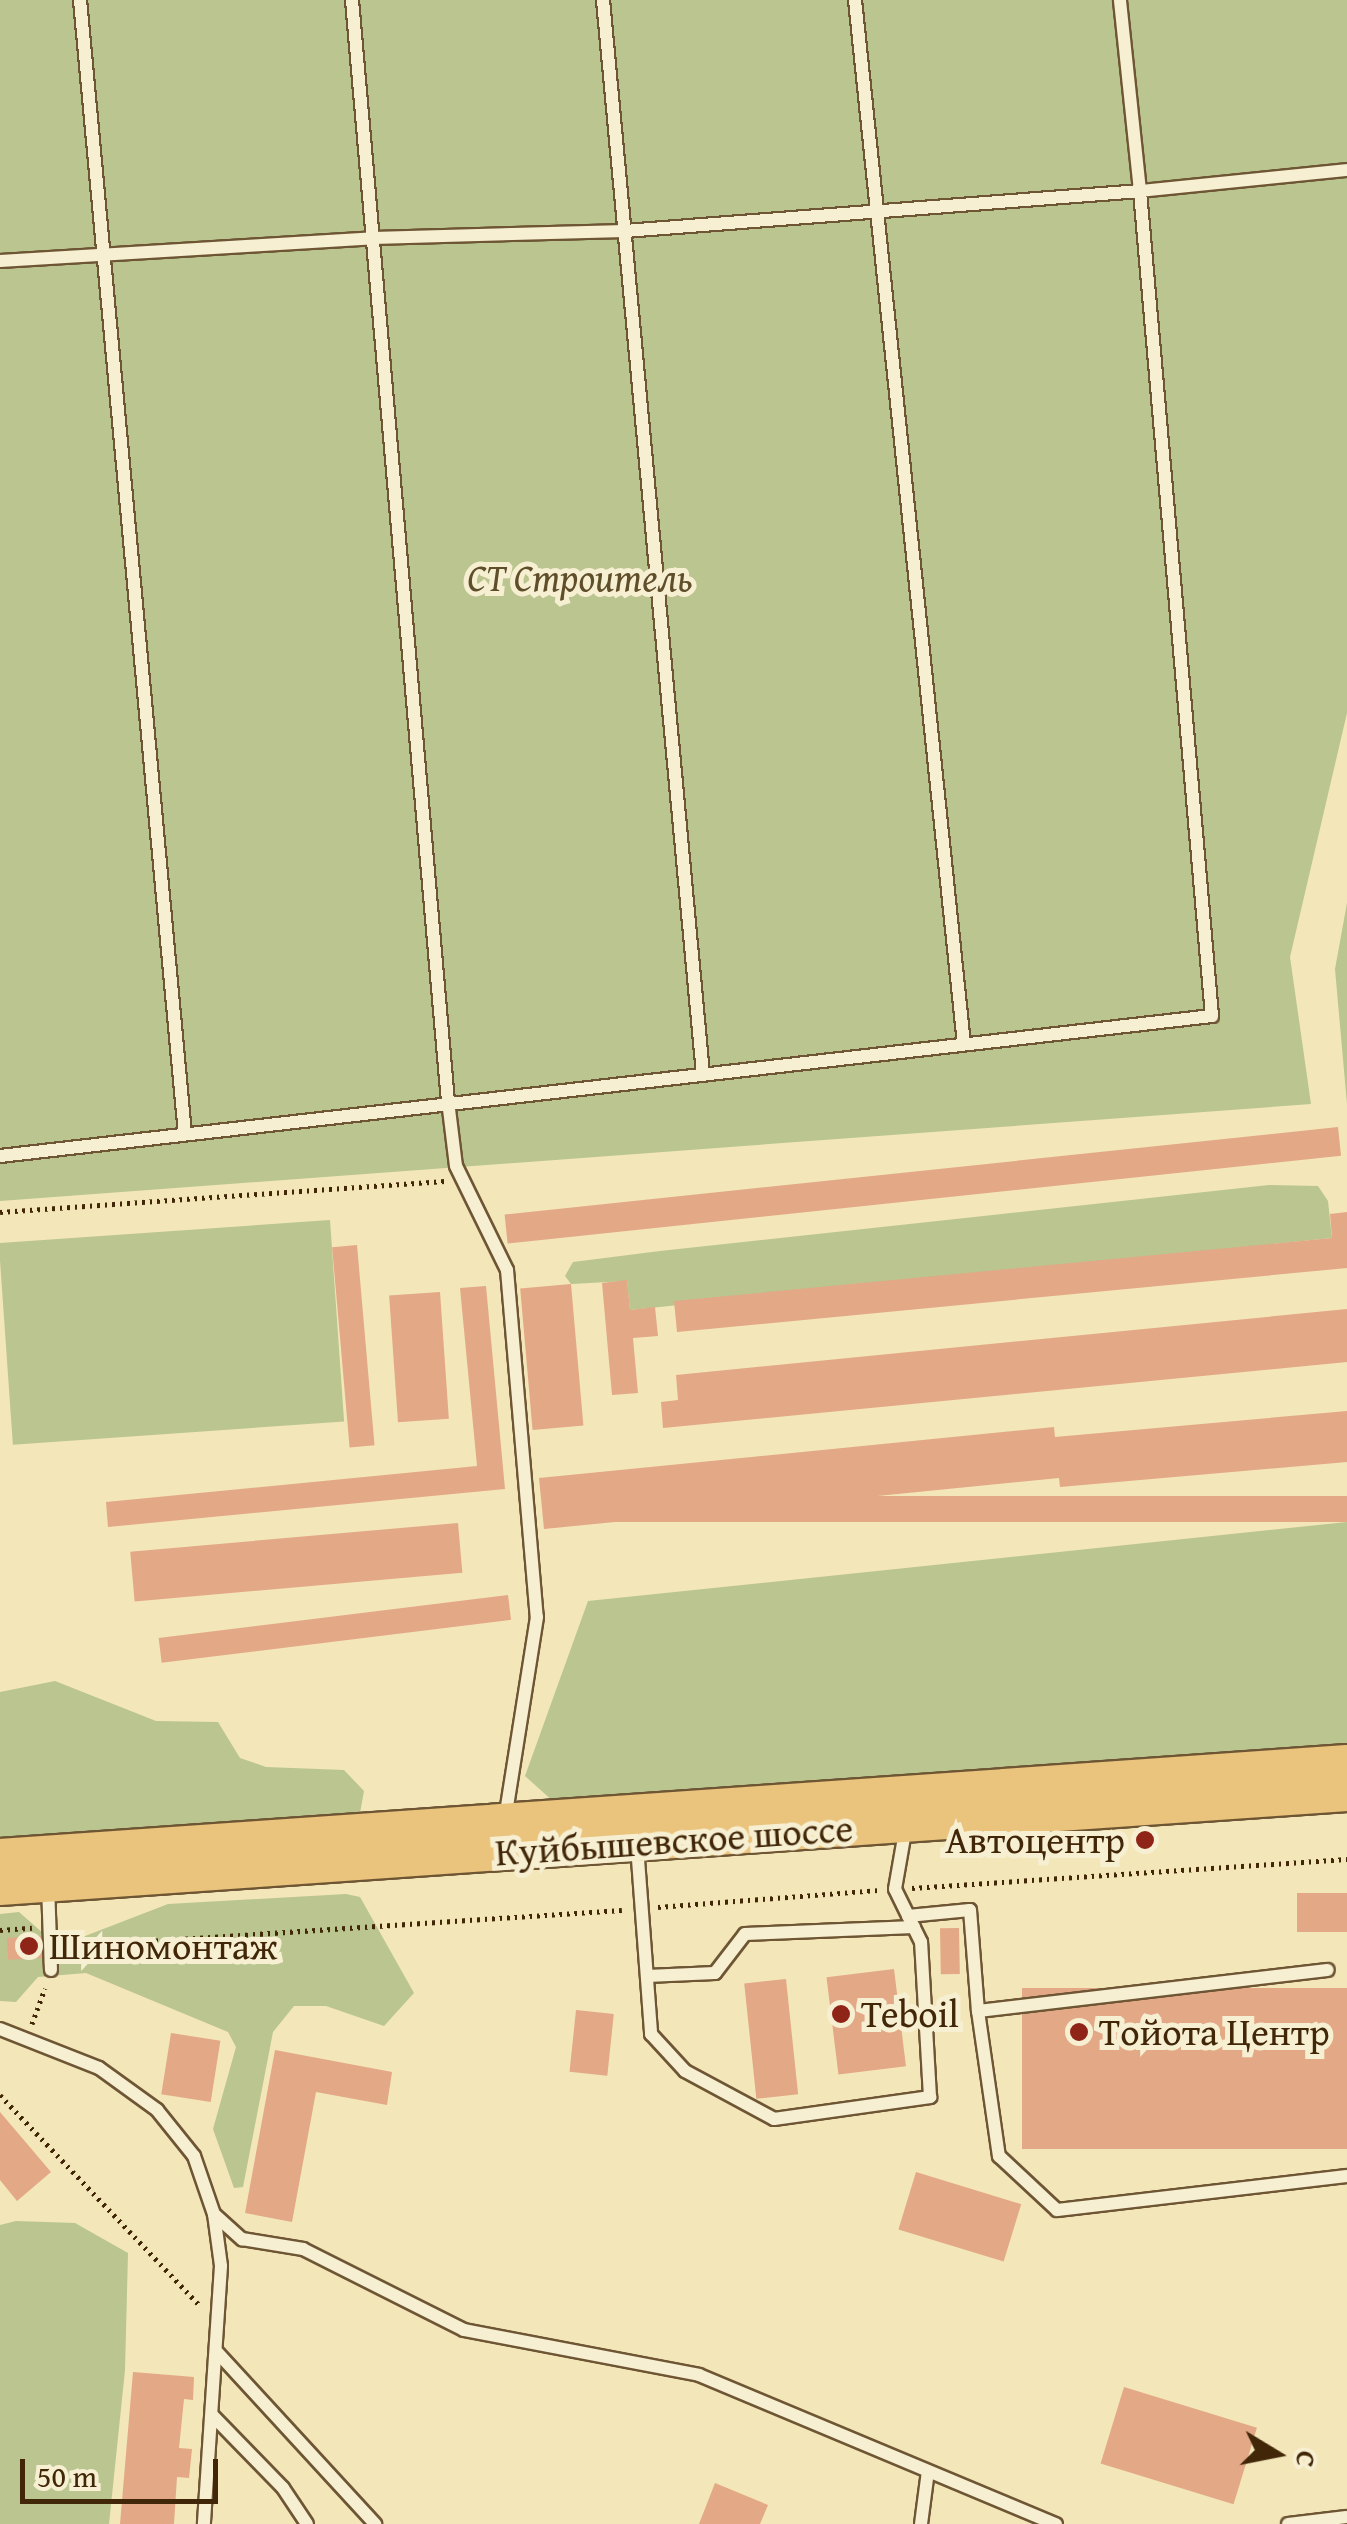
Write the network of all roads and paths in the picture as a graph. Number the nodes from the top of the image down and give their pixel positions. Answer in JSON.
{"nodes":[{"id":1,"x":80,"y":0,"type":"edge"},
{"id":2,"x":352,"y":0,"type":"edge"},
{"id":3,"x":603,"y":0,"type":"edge"},
{"id":4,"x":855,"y":0,"type":"edge"},
{"id":5,"x":1120,"y":0,"type":"edge"},
{"id":6,"x":1347,"y":170,"type":"edge"},
{"id":7,"x":1140,"y":191,"type":"junction"},
{"id":8,"x":877,"y":210,"type":"junction"},
{"id":9,"x":624,"y":231,"type":"junction"},
{"id":10,"x":372,"y":238,"type":"junction"},
{"id":11,"x":105,"y":254,"type":"junction"},
{"id":12,"x":0,"y":261,"type":"edge"},
{"id":13,"x":964,"y":1044,"type":"junction"},
{"id":14,"x":703,"y":1073,"type":"junction"},
{"id":15,"x":448,"y":1102,"type":"junction"},
{"id":16,"x":185,"y":1134,"type":"junction"},
{"id":17,"x":0,"y":1156,"type":"edge"},
{"id":18,"x":462,"y":1180,"type":"junction"},
{"id":19,"x":0,"y":1212,"type":"edge"},
{"id":20,"x":1347,"y":1764,"type":"edge"},
{"id":21,"x":1347,"y":1792,"type":"edge"},
{"id":22,"x":504,"y":1821,"type":"junction"},
{"id":23,"x":907,"y":1823,"type":"junction"},
{"id":24,"x":637,"y":1844,"type":"junction"},
{"id":25,"x":0,"y":1858,"type":"edge"},
{"id":26,"x":1347,"y":1859,"type":"edge"},
{"id":27,"x":48,"y":1883,"type":"junction"},
{"id":28,"x":0,"y":1886,"type":"edge"},
{"id":29,"x":895,"y":1889,"type":"junction"},
{"id":30,"x":642,"y":1908,"type":"junction"},
{"id":31,"x":911,"y":1922,"type":"junction"},
{"id":32,"x":0,"y":1930,"type":"edge"},
{"id":33,"x":53,"y":1934,"type":"junction"},
{"id":34,"x":51,"y":1970,"type":"joint"},
{"id":35,"x":1328,"y":1970,"type":"dead end"},
{"id":36,"x":648,"y":1976,"type":"junction"},
{"id":37,"x":978,"y":2011,"type":"junction"},
{"id":38,"x":0,"y":2028,"type":"edge"},
{"id":39,"x":27,"y":2036,"type":"junction"},
{"id":40,"x":0,"y":2095,"type":"edge"},
{"id":41,"x":1347,"y":2176,"type":"edge"},
{"id":42,"x":214,"y":2214,"type":"junction"},
{"id":43,"x":218,"y":2324,"type":"junction"},
{"id":44,"x":217,"y":2352,"type":"junction"},
{"id":45,"x":213,"y":2416,"type":"junction"},
{"id":46,"x":928,"y":2471,"type":"junction"},
{"id":47,"x":1347,"y":2517,"type":"edge"},
{"id":48,"x":204,"y":2524,"type":"edge"},
{"id":49,"x":307,"y":2524,"type":"edge"},
{"id":50,"x":375,"y":2524,"type":"edge"},
{"id":51,"x":921,"y":2524,"type":"edge"},
{"id":52,"x":1056,"y":2524,"type":"edge"},
{"id":53,"x":1288,"y":2524,"type":"edge"}],
"edges":[{"from":1,"to":11,"type":"lane"},
{"from":2,"to":10,"type":"lane"},
{"from":3,"to":9,"type":"lane"},
{"from":4,"to":8,"type":"lane"},
{"from":5,"to":7,"type":"lane"},
{"from":6,"to":7,"type":"lane"},
{"from":7,"to":8,"type":"lane"},
{"from":7,"to":13,"type":"lane"},
{"from":8,"to":9,"type":"lane"},
{"from":8,"to":13,"type":"lane"},
{"from":9,"to":10,"type":"lane"},
{"from":9,"to":14,"type":"lane"},
{"from":10,"to":11,"type":"lane"},
{"from":10,"to":15,"type":"lane"},
{"from":11,"to":12,"type":"lane"},
{"from":11,"to":16,"type":"lane"},
{"from":13,"to":14,"type":"lane"},
{"from":14,"to":15,"type":"lane"},
{"from":15,"to":16,"type":"lane"},
{"from":15,"to":18,"type":"lane"},
{"from":16,"to":17,"type":"lane"},
{"from":18,"to":19,"type":"path"},
{"from":18,"to":22,"type":"lane"},
{"from":20,"to":22,"type":"main road","name":"Куйбышевское шоссе"},
{"from":21,"to":23,"type":"main road","name":"Куйбышевское шоссе"},
{"from":22,"to":25,"type":"main road","name":"Куйбышевское шоссе"},
{"from":23,"to":24,"type":"main road","name":"Куйбышевское шоссе"},
{"from":23,"to":29,"type":"lane"},
{"from":24,"to":27,"type":"main road","name":"Куйбышевское шоссе"},
{"from":24,"to":30,"type":"lane"},
{"from":26,"to":29,"type":"path"},
{"from":27,"to":28,"type":"main road","name":"Куйбышевское шоссе"},
{"from":27,"to":33,"type":"lane"},
{"from":29,"to":30,"type":"path"},
{"from":29,"to":31,"type":"lane"},
{"from":30,"to":33,"type":"path"},
{"from":30,"to":36,"type":"lane"},
{"from":31,"to":36,"type":"lane"},
{"from":31,"to":36,"type":"lane"},
{"from":31,"to":37,"type":"lane"},
{"from":32,"to":33,"type":"path"},
{"from":33,"to":34,"type":"lane"},
{"from":34,"to":39,"type":"path"},
{"from":35,"to":37,"type":"lane"},
{"from":37,"to":41,"type":"lane"},
{"from":38,"to":39,"type":"lane"},
{"from":39,"to":42,"type":"lane"},
{"from":40,"to":43,"type":"path"},
{"from":42,"to":43,"type":"lane"},
{"from":42,"to":46,"type":"lane"},
{"from":43,"to":44,"type":"lane"},
{"from":44,"to":45,"type":"lane"},
{"from":44,"to":50,"type":"lane"},
{"from":45,"to":48,"type":"lane"},
{"from":45,"to":49,"type":"lane"},
{"from":46,"to":51,"type":"lane"},
{"from":46,"to":52,"type":"lane"},
{"from":47,"to":53,"type":"lane"}]}
